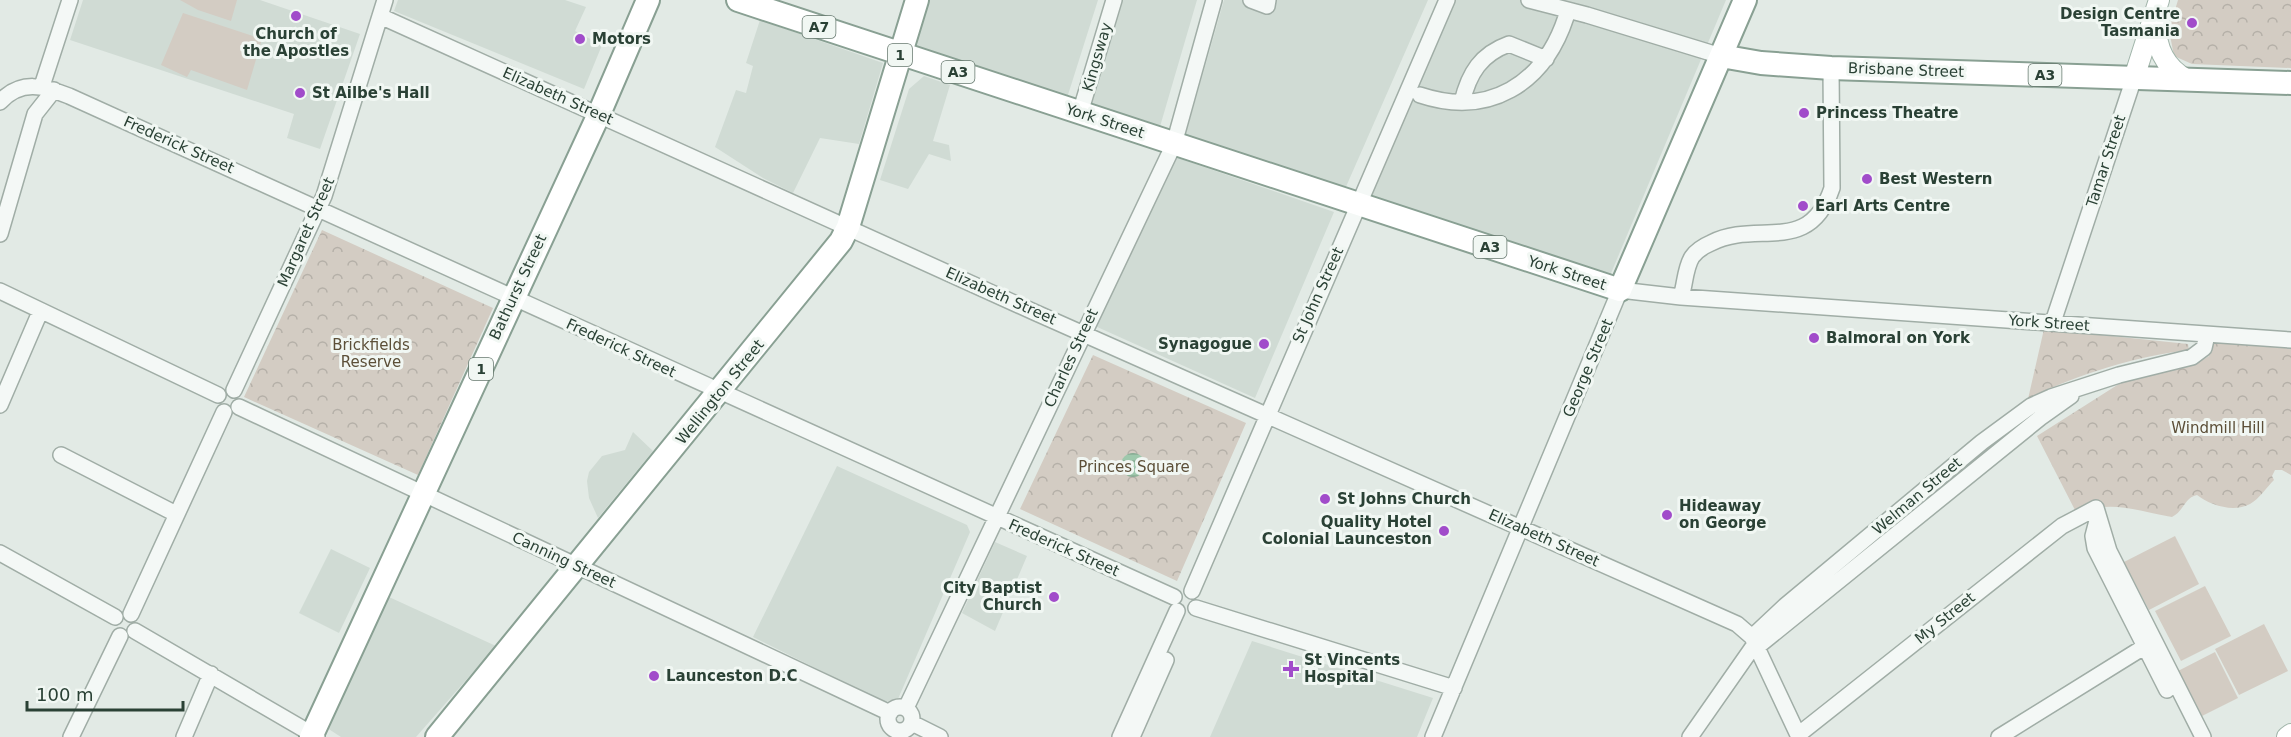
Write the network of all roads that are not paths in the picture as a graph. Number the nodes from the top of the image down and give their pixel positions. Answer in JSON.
{"nodes":[{"id":1,"x":70,"y":0,"type":"edge"},
{"id":2,"x":385,"y":0,"type":"edge"},
{"id":3,"x":648,"y":0,"type":"edge"},
{"id":4,"x":738,"y":0,"type":"edge"},
{"id":5,"x":917,"y":0,"type":"edge"},
{"id":6,"x":1114,"y":0,"type":"edge"},
{"id":7,"x":1214,"y":0,"type":"edge"},
{"id":8,"x":1251,"y":0,"type":"edge"},
{"id":9,"x":1268,"y":0,"type":"edge"},
{"id":10,"x":1447,"y":0,"type":"edge"},
{"id":11,"x":1529,"y":0,"type":"edge"},
{"id":12,"x":1745,"y":0,"type":"edge"},
{"id":13,"x":2158,"y":6,"type":"edge"},
{"id":14,"x":380,"y":16,"type":"junction"},
{"id":15,"x":1566,"y":17,"type":"dead end"},
{"id":16,"x":901,"y":54,"type":"junction"},
{"id":17,"x":1721,"y":56,"type":"junction"},
{"id":18,"x":1546,"y":59,"type":"junction"},
{"id":19,"x":1831,"y":68,"type":"junction"},
{"id":20,"x":2134,"y":78,"type":"junction"},
{"id":21,"x":2186,"y":79,"type":"junction"},
{"id":22,"x":2291,"y":83,"type":"edge"},
{"id":23,"x":48,"y":88,"type":"junction"},
{"id":24,"x":1420,"y":95,"type":"dead end"},
{"id":25,"x":0,"y":102,"type":"edge"},
{"id":26,"x":1462,"y":102,"type":"junction"},
{"id":27,"x":1080,"y":113,"type":"junction"},
{"id":28,"x":599,"y":114,"type":"junction"},
{"id":29,"x":1174,"y":144,"type":"junction"},
{"id":30,"x":1359,"y":203,"type":"junction"},
{"id":31,"x":318,"y":209,"type":"junction"},
{"id":32,"x":848,"y":227,"type":"junction"},
{"id":33,"x":0,"y":234,"type":"edge"},
{"id":34,"x":1620,"y":290,"type":"junction"},
{"id":35,"x":0,"y":291,"type":"edge"},
{"id":36,"x":1681,"y":297,"type":"junction"},
{"id":37,"x":513,"y":298,"type":"junction"},
{"id":38,"x":40,"y":312,"type":"junction"},
{"id":39,"x":2053,"y":322,"type":"junction"},
{"id":40,"x":1082,"y":333,"type":"junction"},
{"id":41,"x":2207,"y":335,"type":"junction"},
{"id":42,"x":2291,"y":340,"type":"edge"},
{"id":43,"x":234,"y":390,"type":"junction"},
{"id":44,"x":720,"y":393,"type":"junction"},
{"id":45,"x":218,"y":395,"type":"junction"},
{"id":46,"x":0,"y":405,"type":"edge"},
{"id":47,"x":239,"y":407,"type":"junction"},
{"id":48,"x":224,"y":412,"type":"junction"},
{"id":49,"x":1266,"y":414,"type":"junction"},
{"id":50,"x":61,"y":454,"type":"dead end"},
{"id":51,"x":425,"y":494,"type":"junction"},
{"id":52,"x":176,"y":514,"type":"junction"},
{"id":53,"x":995,"y":517,"type":"junction"},
{"id":54,"x":1521,"y":528,"type":"junction"},
{"id":55,"x":0,"y":553,"type":"edge"},
{"id":56,"x":577,"y":566,"type":"junction"},
{"id":57,"x":1184,"y":608,"type":"junction"},
{"id":58,"x":131,"y":614,"type":"junction"},
{"id":59,"x":115,"y":617,"type":"junction"},
{"id":60,"x":135,"y":631,"type":"junction"},
{"id":61,"x":120,"y":636,"type":"junction"},
{"id":62,"x":1755,"y":643,"type":"junction"},
{"id":63,"x":2150,"y":643,"type":"junction"},
{"id":64,"x":211,"y":674,"type":"junction"},
{"id":65,"x":1454,"y":688,"type":"junction"},
{"id":66,"x":906,"y":708,"type":"junction"},
{"id":67,"x":890,"y":713,"type":"junction"},
{"id":68,"x":2188,"y":719,"type":"junction"},
{"id":69,"x":912,"y":723,"type":"junction"},
{"id":70,"x":1132,"y":728,"type":"edge"},
{"id":71,"x":892,"y":733,"type":"edge"},
{"id":72,"x":2291,"y":734,"type":"edge"},
{"id":73,"x":314,"y":736,"type":"edge"},
{"id":74,"x":1691,"y":736,"type":"edge"},
{"id":75,"x":1799,"y":736,"type":"edge"},
{"id":76,"x":72,"y":737,"type":"edge"},
{"id":77,"x":184,"y":737,"type":"edge"},
{"id":78,"x":437,"y":737,"type":"edge"},
{"id":79,"x":940,"y":737,"type":"edge"},
{"id":80,"x":1120,"y":737,"type":"edge"},
{"id":81,"x":1433,"y":737,"type":"edge"},
{"id":82,"x":1999,"y":737,"type":"edge"},
{"id":83,"x":2192,"y":737,"type":"edge"},
{"id":84,"x":2203,"y":737,"type":"edge"},
{"id":85,"x":2287,"y":737,"type":"edge"}],
"edges":[{"from":1,"to":23,"type":"street"},
{"from":2,"to":14,"type":"street","name":"Margaret Street"},
{"from":3,"to":28,"type":"highway","name":"Bathurst Street","number":"1"},
{"from":4,"to":16,"type":"highway","name":"York Street","number":"A7"},
{"from":5,"to":16,"type":"highway","name":"Wellington Street","number":"1"},
{"from":6,"to":27,"type":"street","name":"Kingsway"},
{"from":7,"to":29,"type":"street","name":"Charles Street"},
{"from":8,"to":9,"type":"street"},
{"from":10,"to":30,"type":"street","name":"St John Street"},
{"from":11,"to":17,"type":"street","name":"Brisbane Street"},
{"from":12,"to":17,"type":"highway","name":"George Street"},
{"from":13,"to":20,"type":"main road","name":"Tamar Street"},
{"from":13,"to":21,"type":"main road"},
{"from":14,"to":28,"type":"street","name":"Elizabeth Street"},
{"from":14,"to":31,"type":"street","name":"Margaret Street"},
{"from":15,"to":18,"type":"street"},
{"from":16,"to":27,"type":"highway","name":"York Street","number":"A3"},
{"from":16,"to":32,"type":"highway","name":"Wellington Street","number":"1"},
{"from":17,"to":19,"type":"highway","name":"Brisbane Street","number":"A3"},
{"from":17,"to":34,"type":"highway","name":"George Street"},
{"from":18,"to":26,"type":"street"},
{"from":18,"to":26,"type":"street"},
{"from":19,"to":20,"type":"highway","name":"Brisbane Street","number":"A3"},
{"from":19,"to":36,"type":"street"},
{"from":20,"to":21,"type":"highway","name":"Brisbane Street","number":"A3"},
{"from":20,"to":39,"type":"street","name":"Tamar Street"},
{"from":21,"to":22,"type":"highway","name":"Brisbane Street","number":"A3"},
{"from":23,"to":25,"type":"street"},
{"from":23,"to":31,"type":"street","name":"Frederick Street"},
{"from":23,"to":33,"type":"street"},
{"from":24,"to":26,"type":"street"},
{"from":27,"to":29,"type":"highway","name":"York Street","number":"A3"},
{"from":28,"to":32,"type":"street","name":"Elizabeth Street"},
{"from":28,"to":37,"type":"highway","name":"Bathurst Street","number":"1"},
{"from":29,"to":30,"type":"highway","name":"York Street","number":"A3"},
{"from":29,"to":40,"type":"street","name":"Charles Street"},
{"from":30,"to":34,"type":"highway","name":"York Street","number":"A3"},
{"from":30,"to":49,"type":"street","name":"St John Street"},
{"from":31,"to":37,"type":"street","name":"Frederick Street"},
{"from":31,"to":43,"type":"street","name":"Margaret Street"},
{"from":32,"to":40,"type":"street","name":"Elizabeth Street"},
{"from":32,"to":44,"type":"highway","name":"Wellington Street","number":"1"},
{"from":34,"to":36,"type":"street","name":"York Street"},
{"from":34,"to":54,"type":"street","name":"George Street"},
{"from":35,"to":38,"type":"street"},
{"from":36,"to":39,"type":"street","name":"York Street"},
{"from":37,"to":44,"type":"street","name":"Frederick Street"},
{"from":37,"to":51,"type":"highway","name":"Bathurst Street","number":"1"},
{"from":38,"to":45,"type":"street"},
{"from":38,"to":46,"type":"street"},
{"from":39,"to":41,"type":"street","name":"York Street"},
{"from":40,"to":49,"type":"street","name":"Elizabeth Street"},
{"from":40,"to":53,"type":"street","name":"Charles Street"},
{"from":41,"to":42,"type":"street","name":"York Street"},
{"from":41,"to":62,"type":"street","name":"Welman Street"},
{"from":43,"to":45,"type":"street"},
{"from":43,"to":47,"type":"street"},
{"from":44,"to":53,"type":"street","name":"Frederick Street"},
{"from":44,"to":56,"type":"highway","name":"Wellington Street","number":"1"},
{"from":45,"to":48,"type":"street"},
{"from":47,"to":48,"type":"street"},
{"from":47,"to":51,"type":"street","name":"Canning Street"},
{"from":48,"to":52,"type":"street"},
{"from":49,"to":54,"type":"street","name":"Elizabeth Street"},
{"from":49,"to":57,"type":"street","name":"St John Street"},
{"from":50,"to":52,"type":"street"},
{"from":51,"to":56,"type":"street","name":"Canning Street"},
{"from":51,"to":73,"type":"highway","name":"Bathurst Street","number":"1"},
{"from":52,"to":58,"type":"street"},
{"from":53,"to":57,"type":"street","name":"Frederick Street"},
{"from":53,"to":66,"type":"street","name":"Charles Street"},
{"from":54,"to":62,"type":"street","name":"Elizabeth Street"},
{"from":54,"to":65,"type":"street","name":"George Street"},
{"from":55,"to":59,"type":"street"},
{"from":56,"to":67,"type":"street","name":"Canning Street"},
{"from":56,"to":78,"type":"highway","name":"Wellington Street","number":"1"},
{"from":57,"to":65,"type":"street","name":"Frederick Street"},
{"from":57,"to":70,"type":"street"},
{"from":58,"to":59,"type":"street"},
{"from":58,"to":60,"type":"street"},
{"from":59,"to":61,"type":"street"},
{"from":60,"to":61,"type":"street"},
{"from":60,"to":64,"type":"street"},
{"from":61,"to":76,"type":"street"},
{"from":62,"to":74,"type":"street","name":"Welman Street"},
{"from":62,"to":75,"type":"street"},
{"from":63,"to":68,"type":"street"},
{"from":63,"to":75,"type":"street","name":"My Street"},
{"from":63,"to":82,"type":"street"},
{"from":64,"to":73,"type":"street"},
{"from":64,"to":77,"type":"street"},
{"from":65,"to":81,"type":"street","name":"George Street"},
{"from":66,"to":67,"type":"street"},
{"from":66,"to":69,"type":"street"},
{"from":67,"to":71,"type":"street"},
{"from":68,"to":83,"type":"street"},
{"from":68,"to":84,"type":"street"},
{"from":69,"to":71,"type":"street"},
{"from":69,"to":79,"type":"street"},
{"from":70,"to":80,"type":"street"},
{"from":72,"to":85,"type":"main road"}]}
